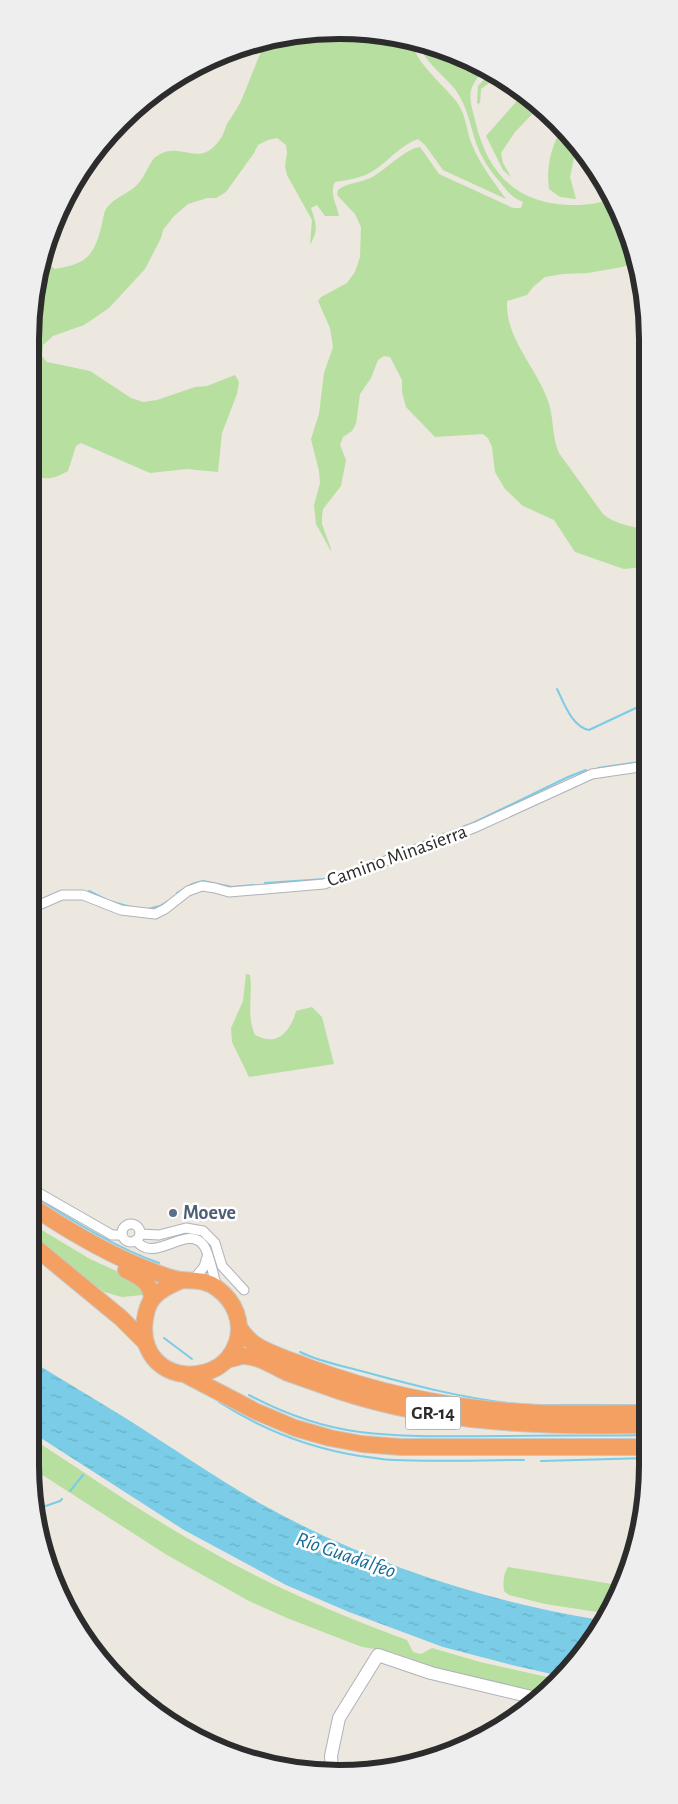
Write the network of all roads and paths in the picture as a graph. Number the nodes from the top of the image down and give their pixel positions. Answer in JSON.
{"nodes":[{"id":1,"x":639,"y":767,"type":"edge"},
{"id":2,"x":39,"y":905,"type":"edge"},
{"id":3,"x":39,"y":1193,"type":"edge"},
{"id":4,"x":39,"y":1210,"type":"edge"},
{"id":5,"x":39,"y":1221,"type":"edge"},
{"id":6,"x":122,"y":1235,"type":"junction"},
{"id":7,"x":138,"y":1237,"type":"junction"},
{"id":8,"x":39,"y":1250,"type":"edge"},
{"id":9,"x":208,"y":1254,"type":"junction"},
{"id":10,"x":187,"y":1280,"type":"junction"},
{"id":11,"x":217,"y":1288,"type":"junction"},
{"id":12,"x":244,"y":1290,"type":"dead end"},
{"id":13,"x":97,"y":1297,"type":"junction"},
{"id":14,"x":149,"y":1306,"type":"junction"},
{"id":15,"x":240,"y":1329,"type":"junction"},
{"id":16,"x":145,"y":1342,"type":"junction"},
{"id":17,"x":222,"y":1364,"type":"junction"},
{"id":18,"x":188,"y":1376,"type":"junction"},
{"id":19,"x":227,"y":1395,"type":"junction"},
{"id":20,"x":639,"y":1413,"type":"edge"},
{"id":21,"x":639,"y":1425,"type":"edge"},
{"id":22,"x":639,"y":1447,"type":"edge"},
{"id":23,"x":530,"y":1697,"type":"edge"},
{"id":24,"x":332,"y":1765,"type":"edge"}],
"edges":[{"from":1,"to":2,"type":"street","name":"Camino Minasierra"},
{"from":3,"to":6,"type":"street"},
{"from":4,"to":10,"type":"highway"},
{"from":5,"to":14,"type":"highway"},
{"from":6,"to":7,"type":"street"},
{"from":6,"to":7,"type":"street"},
{"from":7,"to":9,"type":"street"},
{"from":7,"to":12,"type":"street"},
{"from":8,"to":13,"type":"highway"},
{"from":9,"to":10,"type":"street"},
{"from":9,"to":11,"type":"street"},
{"from":10,"to":11,"type":"highway"},
{"from":10,"to":14,"type":"highway"},
{"from":11,"to":15,"type":"highway"},
{"from":13,"to":14,"type":"highway"},
{"from":13,"to":16,"type":"highway"},
{"from":14,"to":16,"type":"highway"},
{"from":15,"to":17,"type":"highway"},
{"from":15,"to":20,"type":"highway","number":"GR-14"},
{"from":16,"to":18,"type":"highway"},
{"from":17,"to":18,"type":"highway"},
{"from":17,"to":19,"type":"highway"},
{"from":17,"to":21,"type":"highway","number":"GR-14"},
{"from":18,"to":19,"type":"highway"},
{"from":19,"to":22,"type":"highway"},
{"from":23,"to":24,"type":"street"}]}
